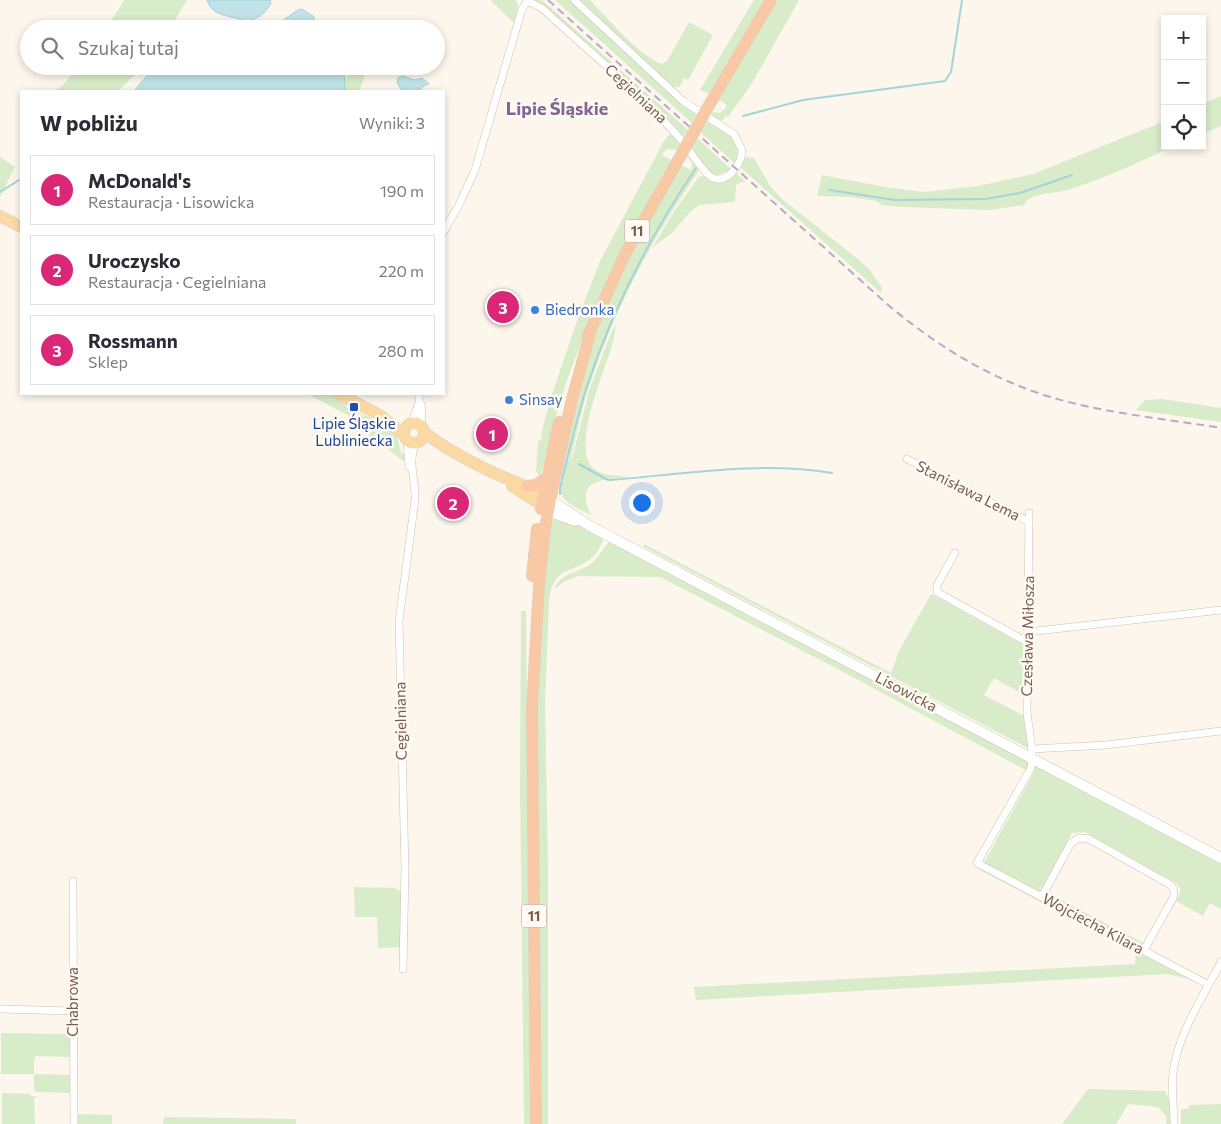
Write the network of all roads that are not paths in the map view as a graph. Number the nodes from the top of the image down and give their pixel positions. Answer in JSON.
{"nodes":[{"id":1,"x":574,"y":0,"type":"edge"},
{"id":2,"x":771,"y":0,"type":"edge"},
{"id":3,"x":0,"y":216,"type":"edge"},
{"id":4,"x":20,"y":226,"type":"edge"},
{"id":5,"x":445,"y":229,"type":"edge"},
{"id":6,"x":591,"y":330,"type":"junction"},
{"id":7,"x":341,"y":395,"type":"edge"},
{"id":8,"x":419,"y":396,"type":"edge"},
{"id":9,"x":414,"y":433,"type":"junction"},
{"id":10,"x":907,"y":460,"type":"dead end"},
{"id":11,"x":494,"y":473,"type":"junction"},
{"id":12,"x":546,"y":478,"type":"junction"},
{"id":13,"x":527,"y":486,"type":"junction"},
{"id":14,"x":546,"y":502,"type":"junction"},
{"id":15,"x":1029,"y":512,"type":"dead end"},
{"id":16,"x":1029,"y":522,"type":"junction"},
{"id":17,"x":955,"y":553,"type":"dead end"},
{"id":18,"x":1221,"y":610,"type":"edge"},
{"id":19,"x":1028,"y":632,"type":"junction"},
{"id":20,"x":1027,"y":642,"type":"junction"},
{"id":21,"x":1221,"y":731,"type":"edge"},
{"id":22,"x":1032,"y":754,"type":"junction"},
{"id":23,"x":1221,"y":858,"type":"edge"},
{"id":24,"x":73,"y":881,"type":"dead end"},
{"id":25,"x":1042,"y":896,"type":"junction"},
{"id":26,"x":1144,"y":950,"type":"junction"},
{"id":27,"x":1221,"y":962,"type":"edge"},
{"id":28,"x":403,"y":969,"type":"dead end"},
{"id":29,"x":1209,"y":985,"type":"junction"},
{"id":30,"x":0,"y":1009,"type":"edge"},
{"id":31,"x":73,"y":1011,"type":"junction"},
{"id":32,"x":74,"y":1124,"type":"edge"},
{"id":33,"x":536,"y":1124,"type":"edge"},
{"id":34,"x":1174,"y":1124,"type":"edge"}],
"edges":[{"from":1,"to":5,"type":"street","name":"Cegielniana"},
{"from":2,"to":6,"type":"highway","number":"11","bridge":true},
{"from":3,"to":4,"type":"main road"},
{"from":6,"to":12,"type":"highway","number":"11"},
{"from":6,"to":14,"type":"highway","number":"11"},
{"from":7,"to":9,"type":"main road","name":"Lisowicka"},
{"from":8,"to":9,"type":"street","name":"Cegielniana"},
{"from":9,"to":11,"type":"main road","name":"Lisowicka"},
{"from":9,"to":28,"type":"street","name":"Cegielniana"},
{"from":10,"to":16,"type":"street","name":"Stanisława Lema"},
{"from":11,"to":13,"type":"main road","name":"Lisowicka"},
{"from":11,"to":14,"type":"main road","name":"Lisowicka"},
{"from":12,"to":13,"type":"highway"},
{"from":12,"to":14,"type":"highway","number":"11"},
{"from":13,"to":14,"type":"main road","name":"Lisowicka"},
{"from":14,"to":22,"type":"main road","name":"Lisowicka"},
{"from":14,"to":33,"type":"highway","number":"11"},
{"from":15,"to":16,"type":"street","name":"Czesława Miłosza"},
{"from":16,"to":19,"type":"street","name":"Czesława Miłosza"},
{"from":17,"to":20,"type":"street"},
{"from":18,"to":19,"type":"street"},
{"from":19,"to":20,"type":"street","name":"Czesława Miłosza"},
{"from":20,"to":22,"type":"street","name":"Czesława Miłosza"},
{"from":21,"to":22,"type":"street"},
{"from":22,"to":23,"type":"main road","name":"Lisowicka"},
{"from":22,"to":25,"type":"street","name":"Wojciecha Kilara"},
{"from":24,"to":31,"type":"street","name":"Chabrowa"},
{"from":25,"to":26,"type":"street","name":"Wojciecha Kilara"},
{"from":25,"to":26,"type":"street"},
{"from":26,"to":29,"type":"street","name":"Wojciecha Kilara"},
{"from":27,"to":29,"type":"street"},
{"from":29,"to":34,"type":"street"},
{"from":30,"to":31,"type":"street"},
{"from":31,"to":32,"type":"street","name":"Chabrowa"}]}
